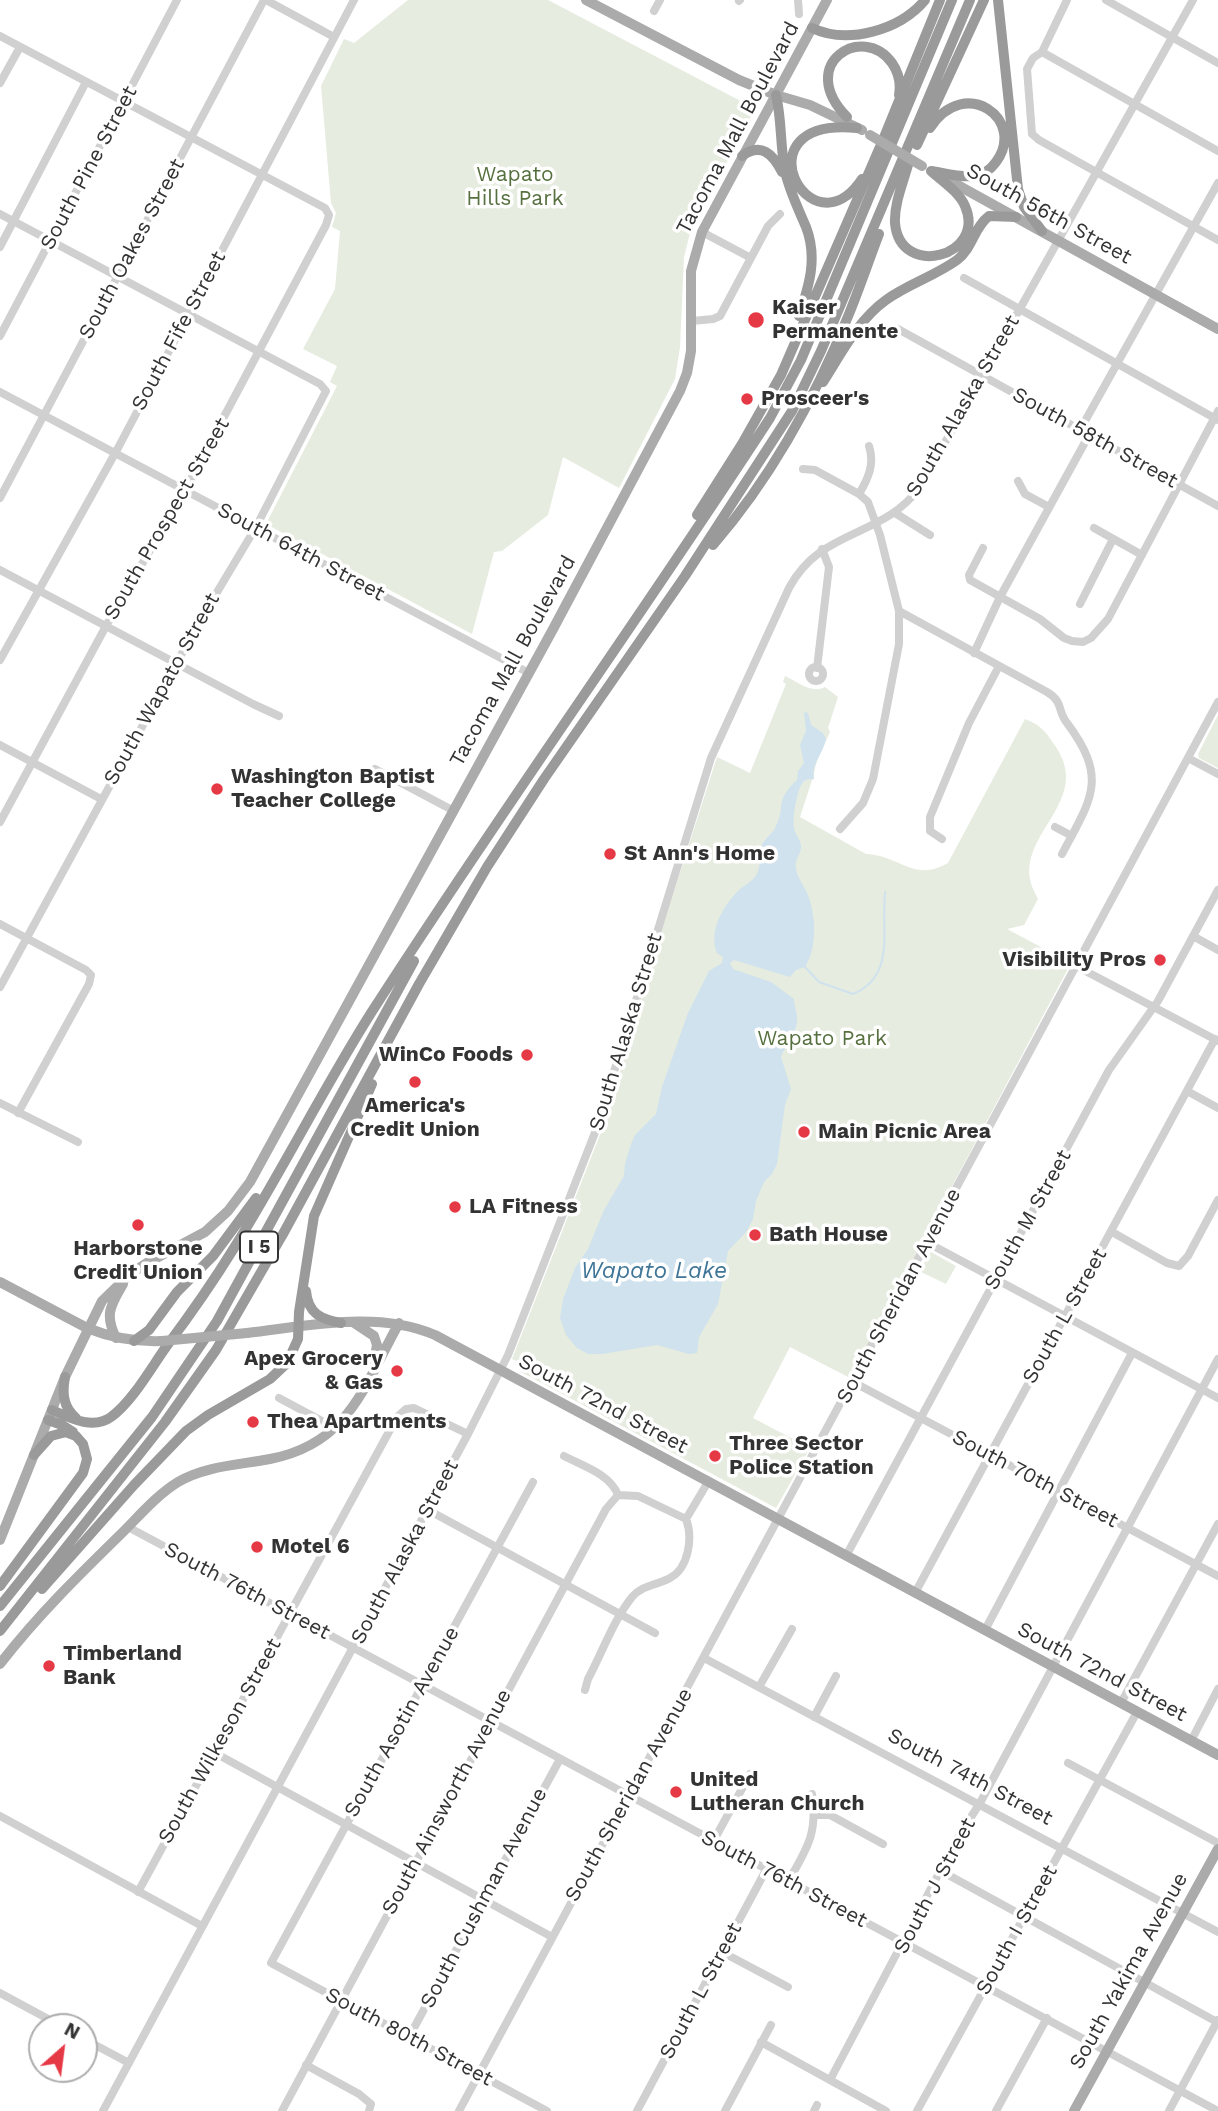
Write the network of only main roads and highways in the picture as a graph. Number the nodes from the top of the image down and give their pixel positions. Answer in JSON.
{"nodes":[{"id":1,"x":586,"y":0,"type":"edge"},
{"id":2,"x":827,"y":0,"type":"edge"},
{"id":3,"x":925,"y":0,"type":"edge"},
{"id":4,"x":940,"y":0,"type":"edge"},
{"id":5,"x":952,"y":0,"type":"edge"},
{"id":6,"x":971,"y":0,"type":"edge"},
{"id":7,"x":984,"y":0,"type":"edge"},
{"id":8,"x":998,"y":0,"type":"edge"},
{"id":9,"x":812,"y":28,"type":"junction"},
{"id":10,"x":776,"y":95,"type":"junction"},
{"id":11,"x":810,"y":105,"type":"junction"},
{"id":12,"x":846,"y":117,"type":"junction"},
{"id":13,"x":863,"y":131,"type":"junction"},
{"id":14,"x":883,"y":140,"type":"junction"},
{"id":15,"x":877,"y":153,"type":"junction"},
{"id":16,"x":742,"y":156,"type":"junction"},
{"id":17,"x":911,"y":160,"type":"junction"},
{"id":18,"x":927,"y":168,"type":"junction"},
{"id":19,"x":794,"y":200,"type":"junction"},
{"id":20,"x":1016,"y":217,"type":"junction"},
{"id":21,"x":1042,"y":232,"type":"junction"},
{"id":22,"x":1218,"y":329,"type":"edge"},
{"id":23,"x":800,"y":416,"type":"junction"},
{"id":24,"x":747,"y":434,"type":"junction"},
{"id":25,"x":685,"y":576,"type":"junction"},
{"id":26,"x":599,"y":670,"type":"junction"},
{"id":27,"x":474,"y":859,"type":"junction"},
{"id":28,"x":403,"y":1013,"type":"junction"},
{"id":29,"x":302,"y":1129,"type":"junction"},
{"id":30,"x":305,"y":1270,"type":"junction"},
{"id":31,"x":130,"y":1275,"type":"junction"},
{"id":32,"x":0,"y":1282,"type":"edge"},
{"id":33,"x":347,"y":1323,"type":"junction"},
{"id":34,"x":398,"y":1324,"type":"junction"},
{"id":35,"x":299,"y":1327,"type":"junction"},
{"id":36,"x":87,"y":1328,"type":"junction"},
{"id":37,"x":116,"y":1338,"type":"junction"},
{"id":38,"x":134,"y":1341,"type":"junction"},
{"id":39,"x":372,"y":1370,"type":"junction"},
{"id":40,"x":65,"y":1377,"type":"junction"},
{"id":41,"x":50,"y":1415,"type":"junction"},
{"id":42,"x":82,"y":1421,"type":"junction"},
{"id":43,"x":82,"y":1440,"type":"junction"},
{"id":44,"x":34,"y":1455,"type":"junction"},
{"id":45,"x":0,"y":1540,"type":"edge"},
{"id":46,"x":0,"y":1586,"type":"edge"},
{"id":47,"x":0,"y":1606,"type":"edge"},
{"id":48,"x":0,"y":1633,"type":"edge"},
{"id":49,"x":0,"y":1664,"type":"edge"},
{"id":50,"x":1218,"y":1755,"type":"edge"},
{"id":51,"x":1218,"y":1849,"type":"edge"},
{"id":52,"x":1074,"y":2111,"type":"edge"}],
"edges":[{"from":1,"to":10,"type":"main road","name":"South 56th Street"},
{"from":2,"to":9,"type":"main road","name":"Tacoma Mall Boulevard"},
{"from":3,"to":9,"type":"highway"},
{"from":4,"to":14,"type":"highway"},
{"from":5,"to":26,"type":"highway","number":"I 5"},
{"from":6,"to":25,"type":"highway","number":"I 5"},
{"from":7,"to":17,"type":"highway"},
{"from":8,"to":21,"type":"highway"},
{"from":9,"to":10,"type":"main road","name":"Tacoma Mall Boulevard"},
{"from":10,"to":11,"type":"main road","name":"South 56th Street"},
{"from":10,"to":16,"type":"main road","name":"Tacoma Mall Boulevard"},
{"from":10,"to":19,"type":"highway"},
{"from":11,"to":12,"type":"main road","name":"South 56th Street"},
{"from":11,"to":13,"type":"main road","name":"South 56th Street"},
{"from":12,"to":13,"type":"main road","name":"South 56th Street"},
{"from":12,"to":14,"type":"highway"},
{"from":13,"to":15,"type":"highway"},
{"from":13,"to":18,"type":"main road","name":"South 56th Street","bridge":true},
{"from":14,"to":15,"type":"highway"},
{"from":15,"to":24,"type":"highway"},
{"from":16,"to":19,"type":"highway"},
{"from":16,"to":31,"type":"main road","name":"Tacoma Mall Boulevard"},
{"from":17,"to":18,"type":"highway"},
{"from":17,"to":18,"type":"highway"},
{"from":17,"to":23,"type":"highway"},
{"from":18,"to":20,"type":"main road","name":"South 56th Street"},
{"from":19,"to":24,"type":"highway"},
{"from":20,"to":21,"type":"main road","name":"South 56th Street"},
{"from":20,"to":23,"type":"highway"},
{"from":21,"to":22,"type":"main road","name":"South 56th Street"},
{"from":23,"to":25,"type":"highway"},
{"from":24,"to":26,"type":"highway"},
{"from":25,"to":28,"type":"highway","number":"I 5"},
{"from":26,"to":27,"type":"highway","number":"I 5"},
{"from":27,"to":29,"type":"highway"},
{"from":27,"to":47,"type":"highway","number":"I 5"},
{"from":28,"to":30,"type":"highway"},
{"from":28,"to":48,"type":"highway","number":"I 5"},
{"from":29,"to":38,"type":"highway"},
{"from":29,"to":42,"type":"highway"},
{"from":30,"to":33,"type":"highway"},
{"from":30,"to":35,"type":"highway"},
{"from":31,"to":36,"type":"main road","name":"Tacoma Mall Boulevard"},
{"from":31,"to":37,"type":"main road"},
{"from":32,"to":36,"type":"main road"},
{"from":33,"to":34,"type":"main road","name":"South 72nd Street"},
{"from":33,"to":35,"type":"main road","name":"South 72nd Street"},
{"from":33,"to":39,"type":"main road"},
{"from":34,"to":39,"type":"main road"},
{"from":34,"to":50,"type":"main road","name":"South 72nd Street"},
{"from":35,"to":38,"type":"main road","name":"South 72nd Street","bridge":true},
{"from":35,"to":48,"type":"highway"},
{"from":36,"to":37,"type":"main road"},
{"from":36,"to":40,"type":"main road","name":"Tacoma Mall Boulevard"},
{"from":37,"to":38,"type":"main road"},
{"from":39,"to":49,"type":"main road"},
{"from":40,"to":41,"type":"main road","name":"Tacoma Mall Boulevard"},
{"from":40,"to":42,"type":"highway"},
{"from":41,"to":42,"type":"highway"},
{"from":41,"to":43,"type":"highway"},
{"from":41,"to":44,"type":"main road","name":"Tacoma Mall Boulevard"},
{"from":43,"to":44,"type":"highway"},
{"from":43,"to":46,"type":"highway"},
{"from":44,"to":45,"type":"main road","name":"Tacoma Mall Boulevard"},
{"from":51,"to":52,"type":"main road","name":"South Yakima Avenue"}]}
